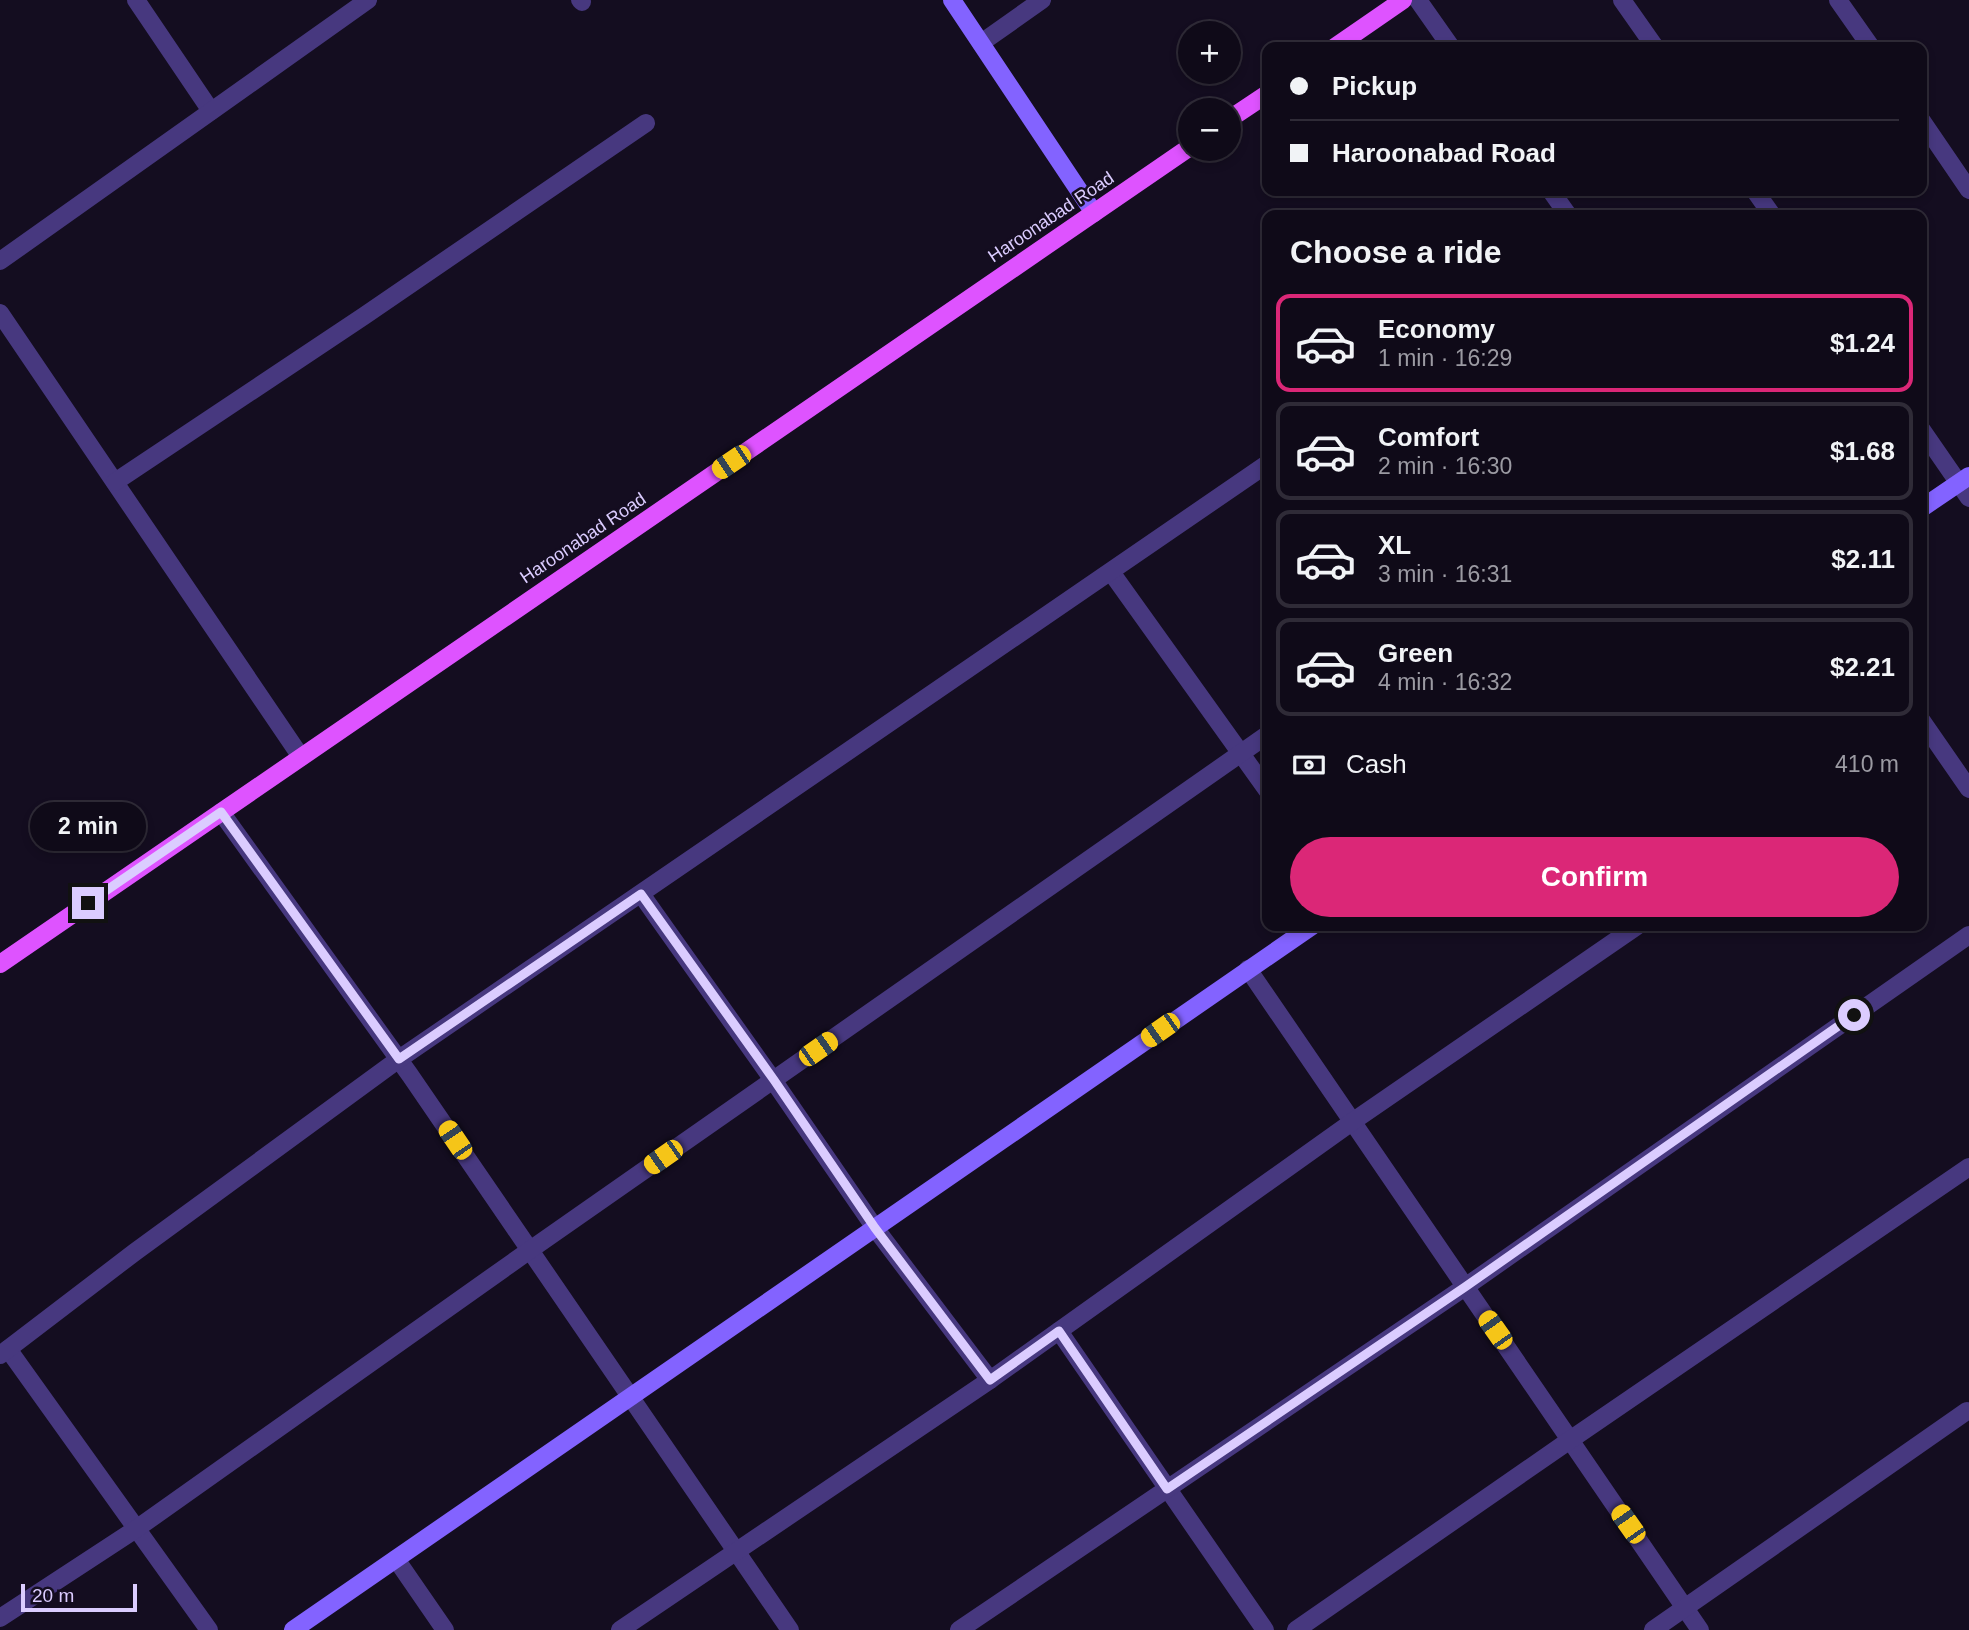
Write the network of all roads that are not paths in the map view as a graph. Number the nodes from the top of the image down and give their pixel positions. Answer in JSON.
{"nodes":[{"id":1,"x":136,"y":0,"type":"edge"},
{"id":2,"x":368,"y":0,"type":"edge"},
{"id":3,"x":953,"y":0,"type":"edge"},
{"id":4,"x":1042,"y":0,"type":"edge"},
{"id":5,"x":1403,"y":0,"type":"edge"},
{"id":6,"x":1418,"y":0,"type":"edge"},
{"id":7,"x":1622,"y":0,"type":"edge"},
{"id":8,"x":1838,"y":0,"type":"edge"},
{"id":9,"x":1342,"y":42,"type":"edge"},
{"id":10,"x":1447,"y":42,"type":"edge"},
{"id":11,"x":1651,"y":42,"type":"edge"},
{"id":12,"x":1867,"y":42,"type":"edge"},
{"id":13,"x":981,"y":43,"type":"junction"},
{"id":14,"x":1262,"y":97,"type":"edge"},
{"id":15,"x":211,"y":111,"type":"junction"},
{"id":16,"x":1241,"y":111,"type":"edge"},
{"id":17,"x":646,"y":123,"type":"dead end"},
{"id":18,"x":1927,"y":128,"type":"edge"},
{"id":19,"x":1178,"y":155,"type":"edge"},
{"id":20,"x":1969,"y":190,"type":"edge"},
{"id":21,"x":1094,"y":213,"type":"junction"},
{"id":22,"x":0,"y":261,"type":"edge"},
{"id":23,"x":0,"y":313,"type":"edge"},
{"id":24,"x":1927,"y":436,"type":"edge"},
{"id":25,"x":1262,"y":467,"type":"edge"},
{"id":26,"x":1964,"y":479,"type":"edge"},
{"id":27,"x":115,"y":482,"type":"junction"},
{"id":28,"x":1969,"y":498,"type":"edge"},
{"id":29,"x":1927,"y":505,"type":"edge"},
{"id":30,"x":1111,"y":572,"type":"junction"},
{"id":31,"x":1927,"y":731,"type":"edge"},
{"id":32,"x":1262,"y":738,"type":"edge"},
{"id":33,"x":1241,"y":753,"type":"junction"},
{"id":34,"x":301,"y":757,"type":"junction"},
{"id":35,"x":1262,"y":783,"type":"edge"},
{"id":36,"x":1969,"y":789,"type":"edge"},
{"id":37,"x":221,"y":812,"type":"junction"},
{"id":38,"x":641,"y":894,"type":"junction"},
{"id":39,"x":1305,"y":931,"type":"edge"},
{"id":40,"x":1630,"y":931,"type":"edge"},
{"id":41,"x":1969,"y":935,"type":"edge"},
{"id":42,"x":0,"y":964,"type":"edge"},
{"id":43,"x":1248,"y":969,"type":"junction"},
{"id":44,"x":399,"y":1059,"type":"junction"},
{"id":45,"x":774,"y":1080,"type":"junction"},
{"id":46,"x":1352,"y":1122,"type":"junction"},
{"id":47,"x":1969,"y":1167,"type":"edge"},
{"id":48,"x":875,"y":1228,"type":"junction"},
{"id":49,"x":530,"y":1250,"type":"junction"},
{"id":50,"x":1465,"y":1287,"type":"junction"},
{"id":51,"x":1059,"y":1331,"type":"junction"},
{"id":52,"x":4,"y":1352,"type":"edge"},
{"id":53,"x":990,"y":1380,"type":"junction"},
{"id":54,"x":631,"y":1397,"type":"junction"},
{"id":55,"x":1967,"y":1411,"type":"dead end"},
{"id":56,"x":1570,"y":1440,"type":"junction"},
{"id":57,"x":1167,"y":1489,"type":"junction"},
{"id":58,"x":136,"y":1528,"type":"junction"},
{"id":59,"x":736,"y":1551,"type":"junction"},
{"id":60,"x":396,"y":1559,"type":"junction"},
{"id":61,"x":1685,"y":1608,"type":"junction"},
{"id":62,"x":0,"y":1618,"type":"edge"},
{"id":63,"x":209,"y":1630,"type":"edge"},
{"id":64,"x":293,"y":1630,"type":"edge"},
{"id":65,"x":445,"y":1630,"type":"edge"},
{"id":66,"x":620,"y":1630,"type":"edge"},
{"id":67,"x":790,"y":1630,"type":"edge"},
{"id":68,"x":960,"y":1630,"type":"edge"},
{"id":69,"x":1265,"y":1630,"type":"edge"},
{"id":70,"x":1296,"y":1630,"type":"edge"},
{"id":71,"x":1653,"y":1630,"type":"edge"},
{"id":72,"x":1700,"y":1630,"type":"edge"}],
"edges":[{"from":1,"to":15,"type":"street"},
{"from":2,"to":15,"type":"street"},
{"from":3,"to":13,"type":"street"},
{"from":4,"to":13,"type":"street"},
{"from":5,"to":9,"type":"main road"},
{"from":6,"to":10,"type":"street"},
{"from":7,"to":11,"type":"street"},
{"from":8,"to":12,"type":"street"},
{"from":13,"to":21,"type":"street"},
{"from":14,"to":16,"type":"main road"},
{"from":15,"to":22,"type":"street"},
{"from":17,"to":27,"type":"street"},
{"from":18,"to":20,"type":"street"},
{"from":19,"to":21,"type":"main road","name":"Haroonabad Road"},
{"from":21,"to":34,"type":"main road","name":"Haroonabad Road"},
{"from":23,"to":27,"type":"street"},
{"from":24,"to":26,"type":"street"},
{"from":25,"to":30,"type":"street"},
{"from":26,"to":28,"type":"street"},
{"from":26,"to":29,"type":"street"},
{"from":27,"to":34,"type":"street"},
{"from":30,"to":33,"type":"street"},
{"from":30,"to":38,"type":"street"},
{"from":31,"to":36,"type":"street"},
{"from":32,"to":33,"type":"street"},
{"from":33,"to":35,"type":"street"},
{"from":33,"to":45,"type":"street"},
{"from":34,"to":37,"type":"main road","name":"Haroonabad Road"},
{"from":37,"to":42,"type":"main road","name":"Haroonabad Road"},
{"from":37,"to":44,"type":"street"},
{"from":38,"to":44,"type":"street"},
{"from":38,"to":45,"type":"street"},
{"from":39,"to":43,"type":"street"},
{"from":40,"to":46,"type":"street"},
{"from":41,"to":50,"type":"street"},
{"from":43,"to":46,"type":"street"},
{"from":43,"to":48,"type":"street"},
{"from":44,"to":49,"type":"street"},
{"from":44,"to":52,"type":"street"},
{"from":45,"to":48,"type":"street"},
{"from":45,"to":49,"type":"street"},
{"from":46,"to":50,"type":"street"},
{"from":46,"to":51,"type":"street"},
{"from":47,"to":56,"type":"street"},
{"from":48,"to":53,"type":"street"},
{"from":48,"to":54,"type":"street"},
{"from":49,"to":54,"type":"street"},
{"from":49,"to":58,"type":"street"},
{"from":50,"to":56,"type":"street"},
{"from":50,"to":57,"type":"street"},
{"from":51,"to":53,"type":"street"},
{"from":51,"to":57,"type":"street"},
{"from":52,"to":58,"type":"street"},
{"from":53,"to":59,"type":"street"},
{"from":54,"to":59,"type":"street"},
{"from":54,"to":60,"type":"street"},
{"from":55,"to":61,"type":"street"},
{"from":56,"to":61,"type":"street"},
{"from":56,"to":70,"type":"street"},
{"from":57,"to":68,"type":"street"},
{"from":57,"to":69,"type":"street"},
{"from":58,"to":62,"type":"street"},
{"from":58,"to":63,"type":"street"},
{"from":59,"to":66,"type":"street"},
{"from":59,"to":67,"type":"street"},
{"from":60,"to":64,"type":"street"},
{"from":60,"to":65,"type":"street"},
{"from":61,"to":71,"type":"street"},
{"from":61,"to":72,"type":"street"}]}
